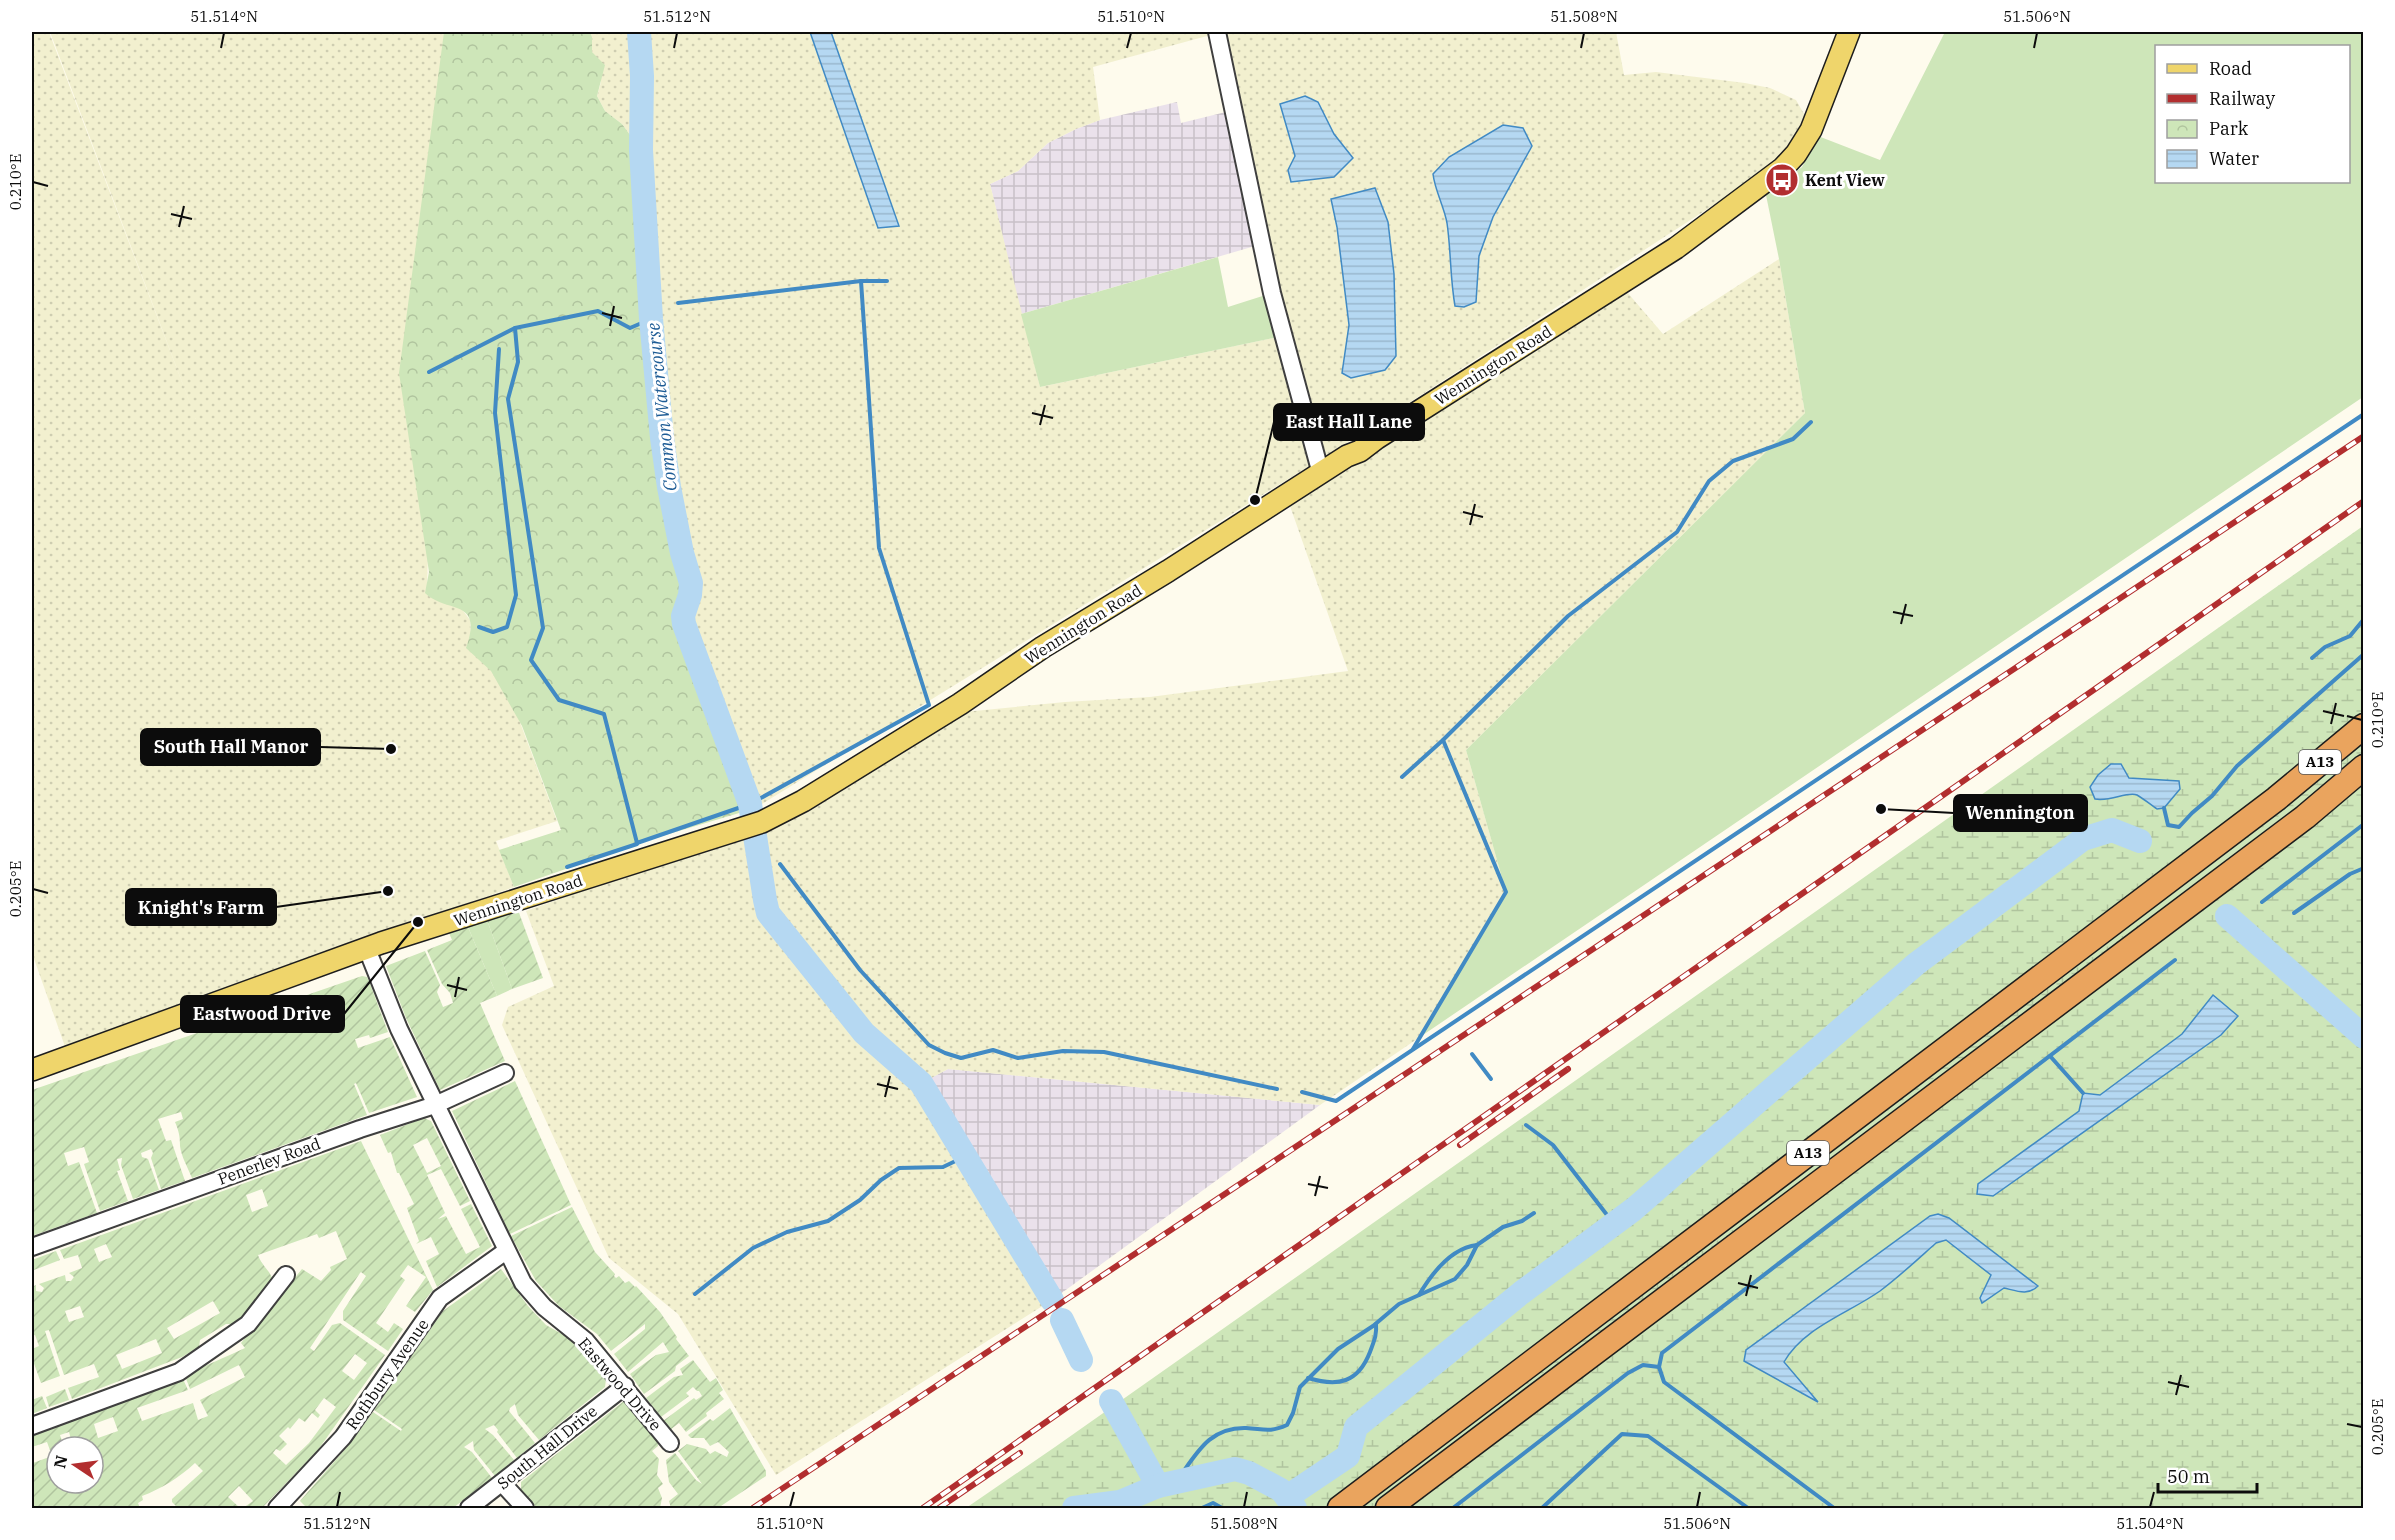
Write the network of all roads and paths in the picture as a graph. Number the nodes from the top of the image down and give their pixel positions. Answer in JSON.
{"nodes":[{"id":1,"x":1217,"y":32,"type":"edge"},
{"id":2,"x":1849,"y":32,"type":"edge"},
{"id":3,"x":1321,"y":474,"type":"junction"},
{"id":4,"x":2364,"y":726,"type":"edge"},
{"id":5,"x":2364,"y":767,"type":"edge"},
{"id":6,"x":367,"y":948,"type":"junction"},
{"id":7,"x":32,"y":1070,"type":"edge"},
{"id":8,"x":505,"y":1073,"type":"dead end"},
{"id":9,"x":435,"y":1105,"type":"junction"},
{"id":10,"x":32,"y":1247,"type":"edge"},
{"id":11,"x":506,"y":1251,"type":"junction"},
{"id":12,"x":286,"y":1275,"type":"dead end"},
{"id":13,"x":625,"y":1386,"type":"junction"},
{"id":14,"x":32,"y":1426,"type":"edge"},
{"id":15,"x":670,"y":1443,"type":"dead end"},
{"id":16,"x":503,"y":1484,"type":"junction"},
{"id":17,"x":277,"y":1509,"type":"edge"},
{"id":18,"x":469,"y":1509,"type":"edge"},
{"id":19,"x":525,"y":1509,"type":"edge"},
{"id":20,"x":1340,"y":1509,"type":"edge"},
{"id":21,"x":1388,"y":1509,"type":"edge"}],
"edges":[{"from":1,"to":3,"type":"street"},
{"from":2,"to":3,"type":"main road","name":"Wennington Road"},
{"from":3,"to":6,"type":"main road","name":"Wennington Road"},
{"from":4,"to":20,"type":"highway","number":"A13"},
{"from":5,"to":21,"type":"highway","number":"A13"},
{"from":6,"to":7,"type":"main road","name":"Wennington Road"},
{"from":6,"to":9,"type":"street","name":"Eastwood Drive"},
{"from":8,"to":9,"type":"street","name":"Penerley Road"},
{"from":9,"to":10,"type":"street","name":"Penerley Road"},
{"from":9,"to":11,"type":"street","name":"Eastwood Drive"},
{"from":11,"to":13,"type":"street","name":"Eastwood Drive"},
{"from":11,"to":17,"type":"street","name":"Rothbury Avenue"},
{"from":12,"to":14,"type":"street"},
{"from":13,"to":15,"type":"street","name":"Eastwood Drive"},
{"from":13,"to":16,"type":"street","name":"South Hall Drive"},
{"from":16,"to":18,"type":"street","name":"South Hall Drive"},
{"from":16,"to":19,"type":"street"}]}
